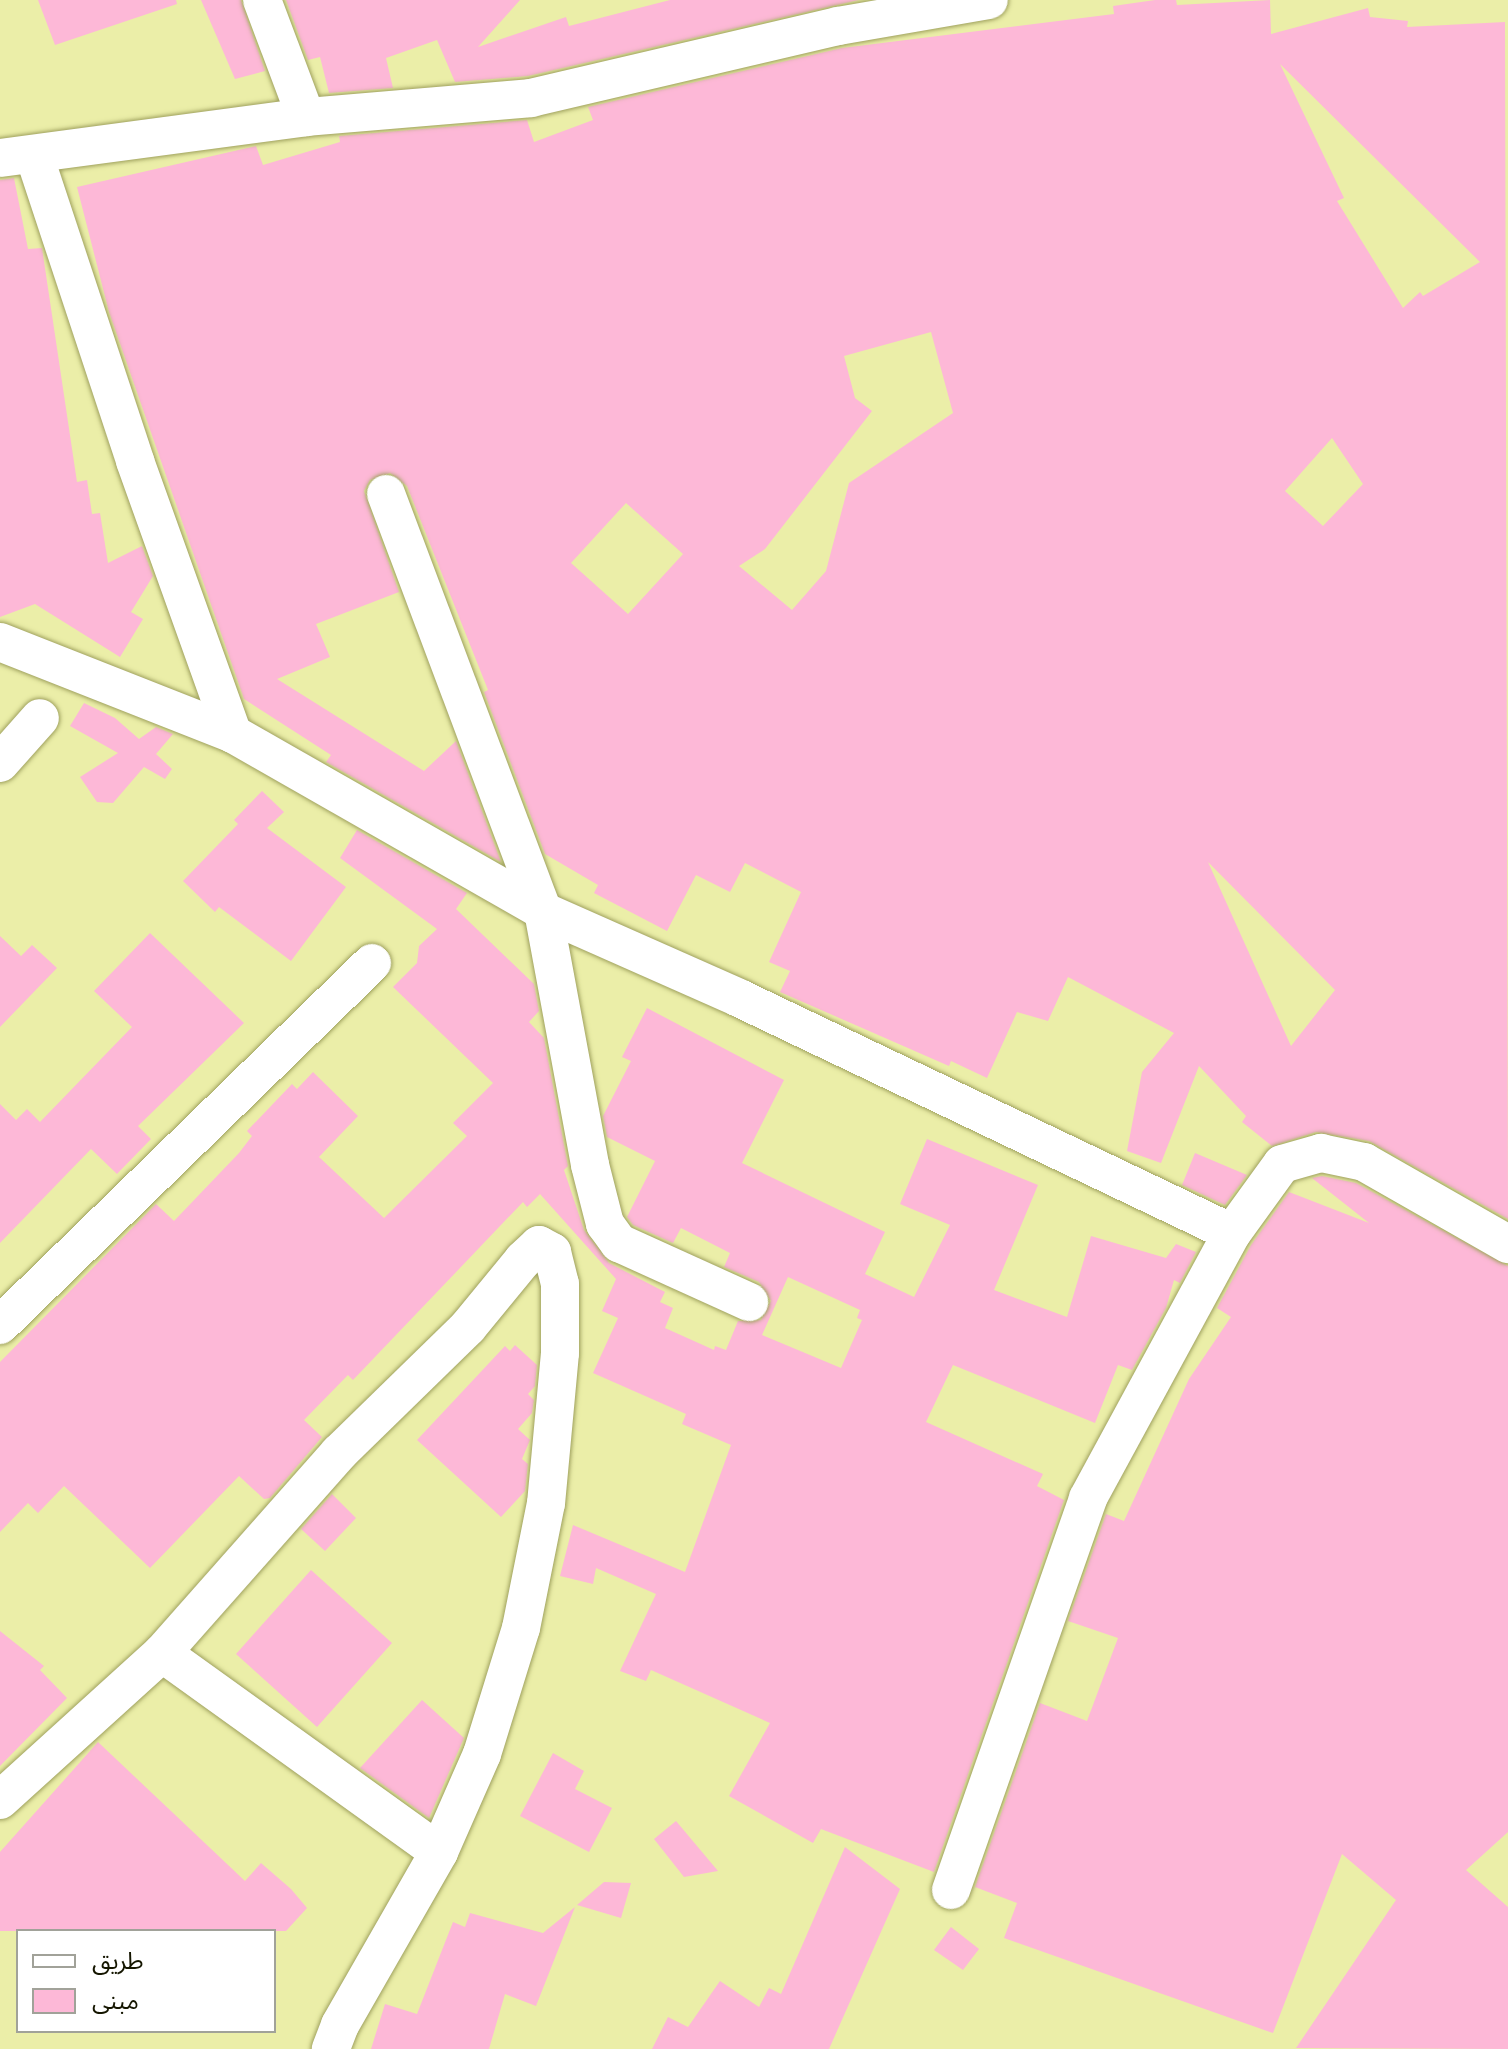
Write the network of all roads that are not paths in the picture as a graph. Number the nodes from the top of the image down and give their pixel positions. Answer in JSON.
{"nodes":[{"id":1,"x":262,"y":0,"type":"edge"},
{"id":2,"x":989,"y":0,"type":"edge"},
{"id":3,"x":306,"y":117,"type":"junction"},
{"id":4,"x":17,"y":156,"type":"edge"},
{"id":5,"x":386,"y":494,"type":"dead end"},
{"id":6,"x":0,"y":642,"type":"edge"},
{"id":7,"x":40,"y":718,"type":"dead end"},
{"id":8,"x":233,"y":734,"type":"junction"},
{"id":9,"x":0,"y":763,"type":"edge"},
{"id":10,"x":543,"y":911,"type":"junction"},
{"id":11,"x":372,"y":963,"type":"dead end"},
{"id":12,"x":1232,"y":1233,"type":"junction"},
{"id":13,"x":1508,"y":1244,"type":"edge"},
{"id":14,"x":749,"y":1302,"type":"dead end"},
{"id":15,"x":0,"y":1325,"type":"edge"},
{"id":16,"x":162,"y":1653,"type":"junction"},
{"id":17,"x":0,"y":1800,"type":"edge"},
{"id":18,"x":439,"y":1852,"type":"junction"},
{"id":19,"x":951,"y":1890,"type":"dead end"},
{"id":20,"x":331,"y":2049,"type":"edge"}],
"edges":[{"from":1,"to":3,"type":"street"},
{"from":2,"to":3,"type":"street"},
{"from":3,"to":4,"type":"street"},
{"from":4,"to":8,"type":"street"},
{"from":5,"to":10,"type":"street"},
{"from":6,"to":8,"type":"street"},
{"from":7,"to":9,"type":"street"},
{"from":8,"to":10,"type":"street"},
{"from":10,"to":12,"type":"street"},
{"from":10,"to":14,"type":"street"},
{"from":11,"to":15,"type":"street"},
{"from":12,"to":13,"type":"street"},
{"from":12,"to":19,"type":"street"},
{"from":16,"to":17,"type":"street"},
{"from":16,"to":18,"type":"street"},
{"from":16,"to":18,"type":"street"},
{"from":18,"to":20,"type":"street"}]}
